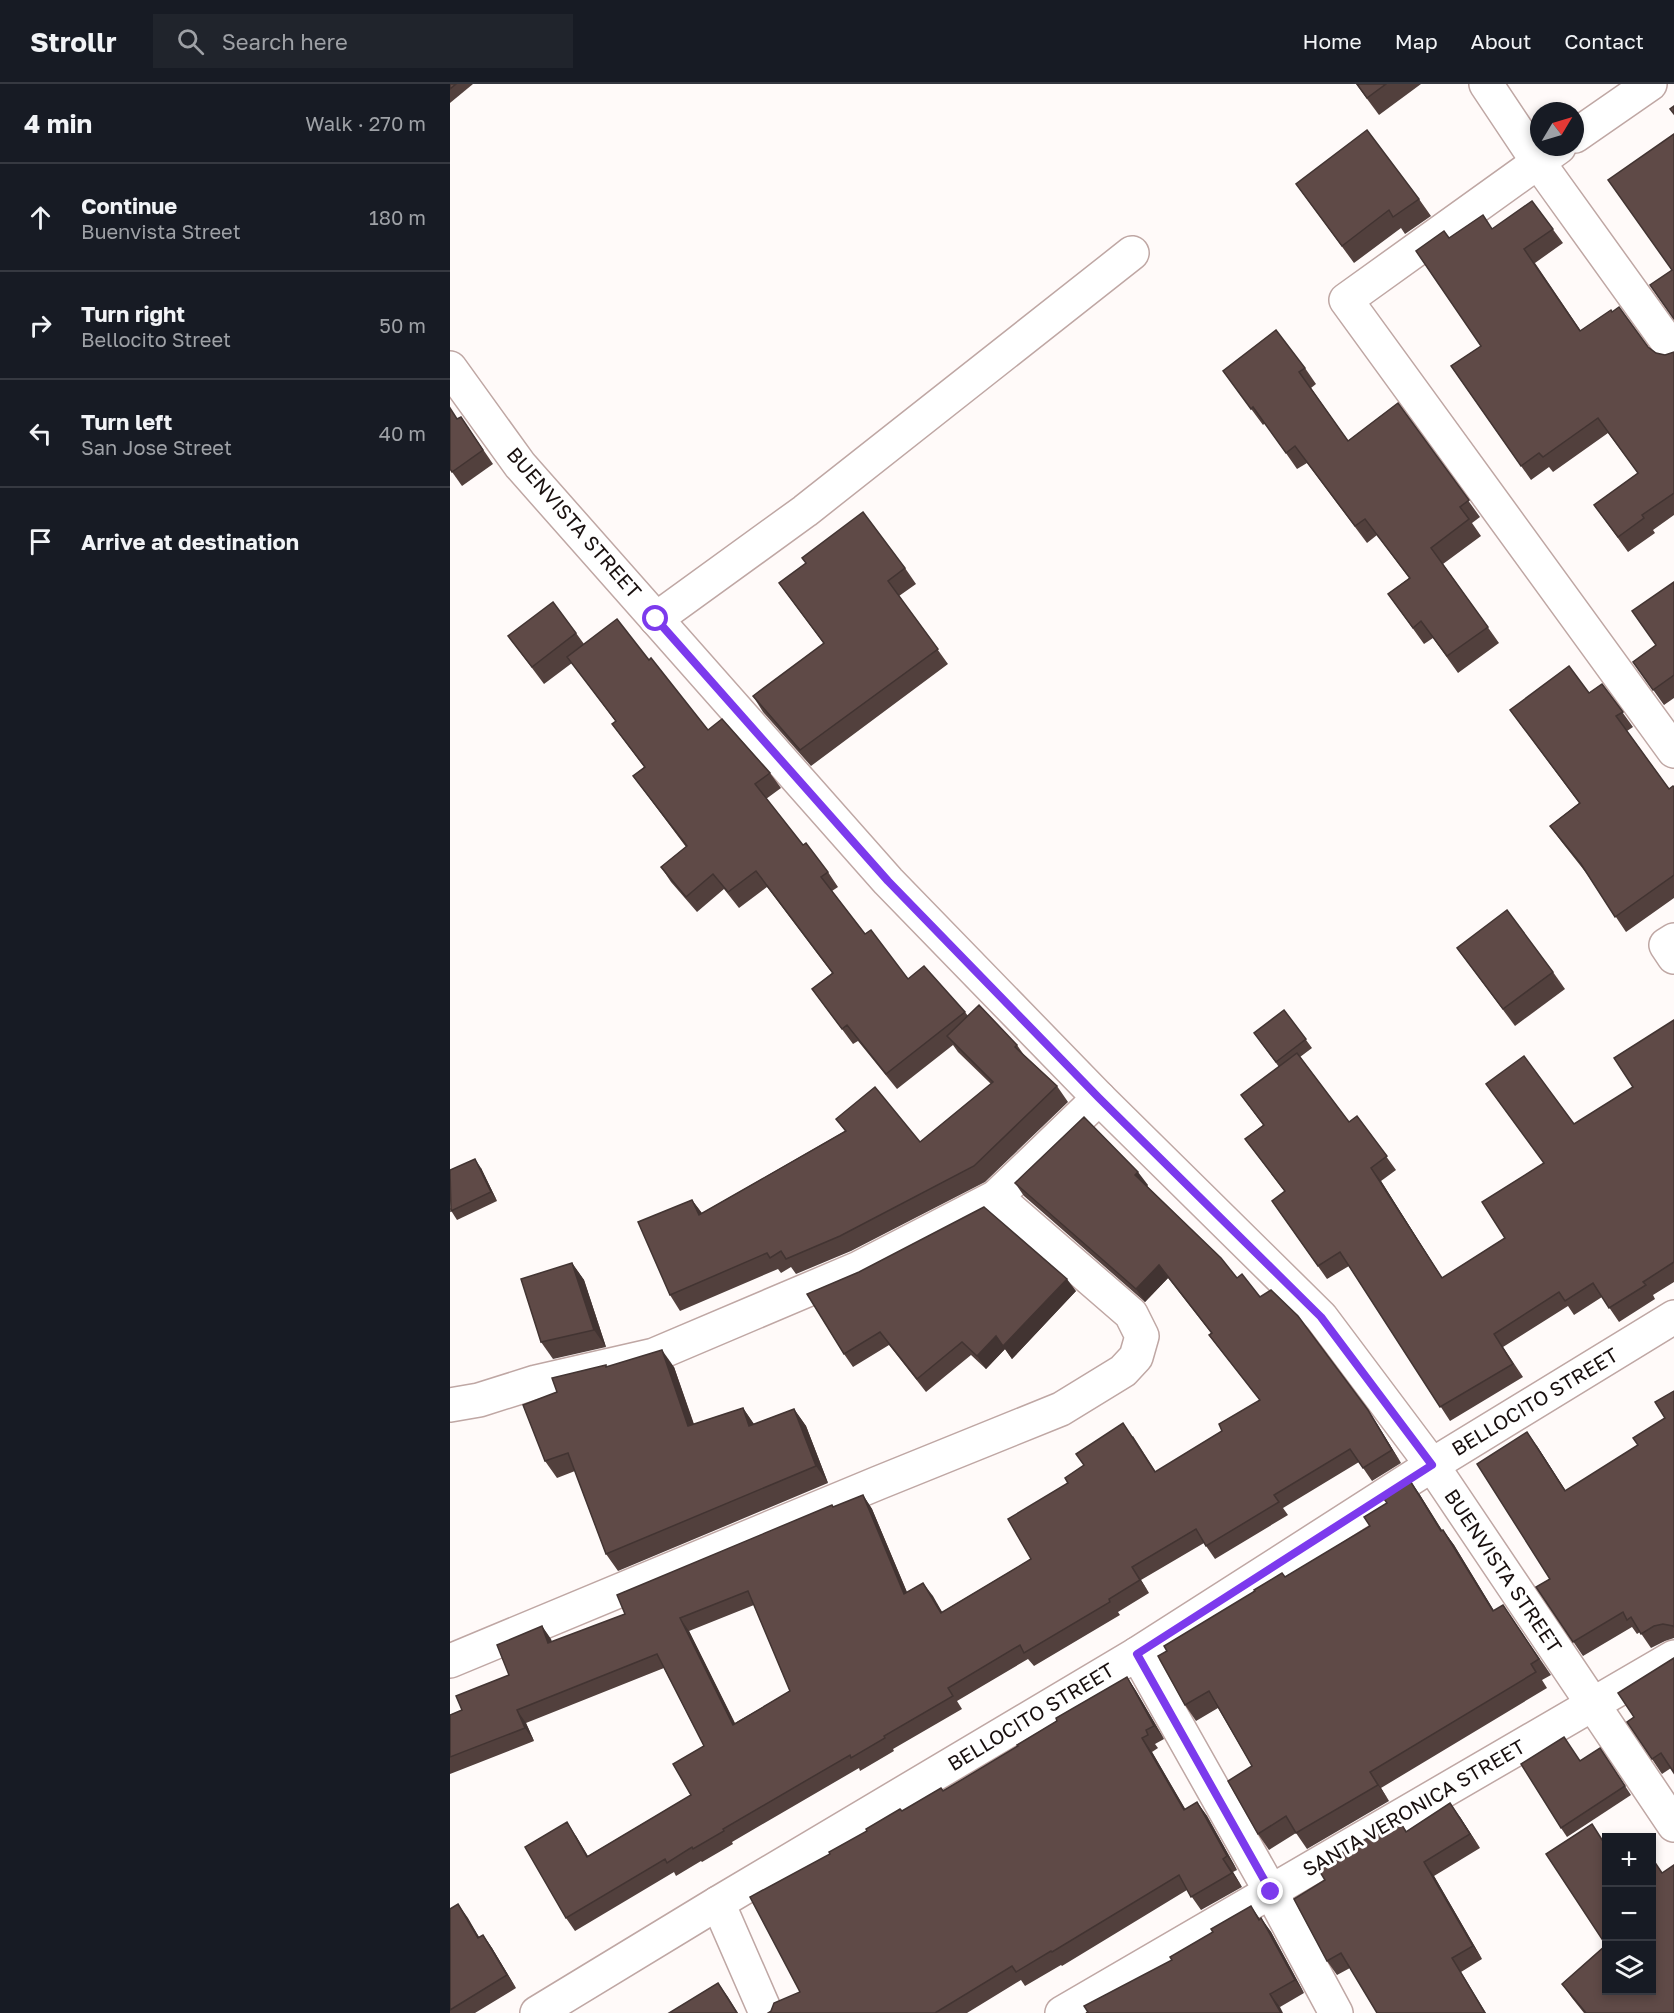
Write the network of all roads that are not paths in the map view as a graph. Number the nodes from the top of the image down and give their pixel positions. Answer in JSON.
{"nodes":[{"id":1,"x":1486,"y":84,"type":"edge"},
{"id":2,"x":1650,"y":84,"type":"edge"},
{"id":3,"x":1584,"y":130,"type":"edge"},
{"id":4,"x":1530,"y":133,"type":"edge"},
{"id":5,"x":1546,"y":156,"type":"edge"},
{"id":6,"x":1550,"y":156,"type":"edge"},
{"id":7,"x":1132,"y":253,"type":"dead end"},
{"id":8,"x":1674,"y":351,"type":"edge"},
{"id":9,"x":450,"y":368,"type":"edge"},
{"id":10,"x":656,"y":619,"type":"junction"},
{"id":11,"x":1674,"y":751,"type":"edge"},
{"id":12,"x":1674,"y":940,"type":"edge"},
{"id":13,"x":1674,"y":957,"type":"edge"},
{"id":14,"x":1099,"y":1098,"type":"junction"},
{"id":15,"x":996,"y":1197,"type":"junction"},
{"id":16,"x":1674,"y":1317,"type":"edge"},
{"id":17,"x":452,"y":1400,"type":"edge"},
{"id":18,"x":1432,"y":1465,"type":"junction"},
{"id":19,"x":1137,"y":1654,"type":"junction"},
{"id":20,"x":1674,"y":1657,"type":"edge"},
{"id":21,"x":450,"y":1661,"type":"edge"},
{"id":22,"x":1591,"y":1704,"type":"junction"},
{"id":23,"x":1674,"y":1826,"type":"edge"},
{"id":24,"x":1271,"y":1892,"type":"junction"},
{"id":25,"x":718,"y":1903,"type":"junction"},
{"id":26,"x":537,"y":2013,"type":"edge"},
{"id":27,"x":766,"y":2013,"type":"edge"},
{"id":28,"x":1062,"y":2013,"type":"edge"},
{"id":29,"x":1336,"y":2013,"type":"edge"}],
"edges":[{"from":1,"to":4,"type":"street"},
{"from":2,"to":3,"type":"street"},
{"from":5,"to":11,"type":"street"},
{"from":6,"to":8,"type":"street"},
{"from":7,"to":10,"type":"street"},
{"from":9,"to":10,"type":"street","name":"BUENVISTA STREET"},
{"from":10,"to":14,"type":"street","name":"BUENVISTA STREET"},
{"from":12,"to":13,"type":"street"},
{"from":14,"to":15,"type":"street"},
{"from":14,"to":18,"type":"street","name":"BUENVISTA STREET"},
{"from":15,"to":17,"type":"street"},
{"from":15,"to":21,"type":"street"},
{"from":16,"to":18,"type":"street","name":"BELLOCITO STREET"},
{"from":18,"to":19,"type":"street","name":"BELLOCITO STREET"},
{"from":18,"to":22,"type":"street","name":"BUENVISTA STREET"},
{"from":19,"to":24,"type":"street"},
{"from":19,"to":25,"type":"street","name":"BELLOCITO STREET"},
{"from":20,"to":22,"type":"street","name":"SANTA VERONICA STREET"},
{"from":22,"to":23,"type":"street","name":"BUENVISTA STREET"},
{"from":22,"to":24,"type":"street","name":"SANTA VERONICA STREET"},
{"from":24,"to":28,"type":"street","name":"SANTA VERONICA STREET"},
{"from":24,"to":29,"type":"street"},
{"from":25,"to":26,"type":"street","name":"BELLOCITO STREET"},
{"from":25,"to":27,"type":"street"}]}
